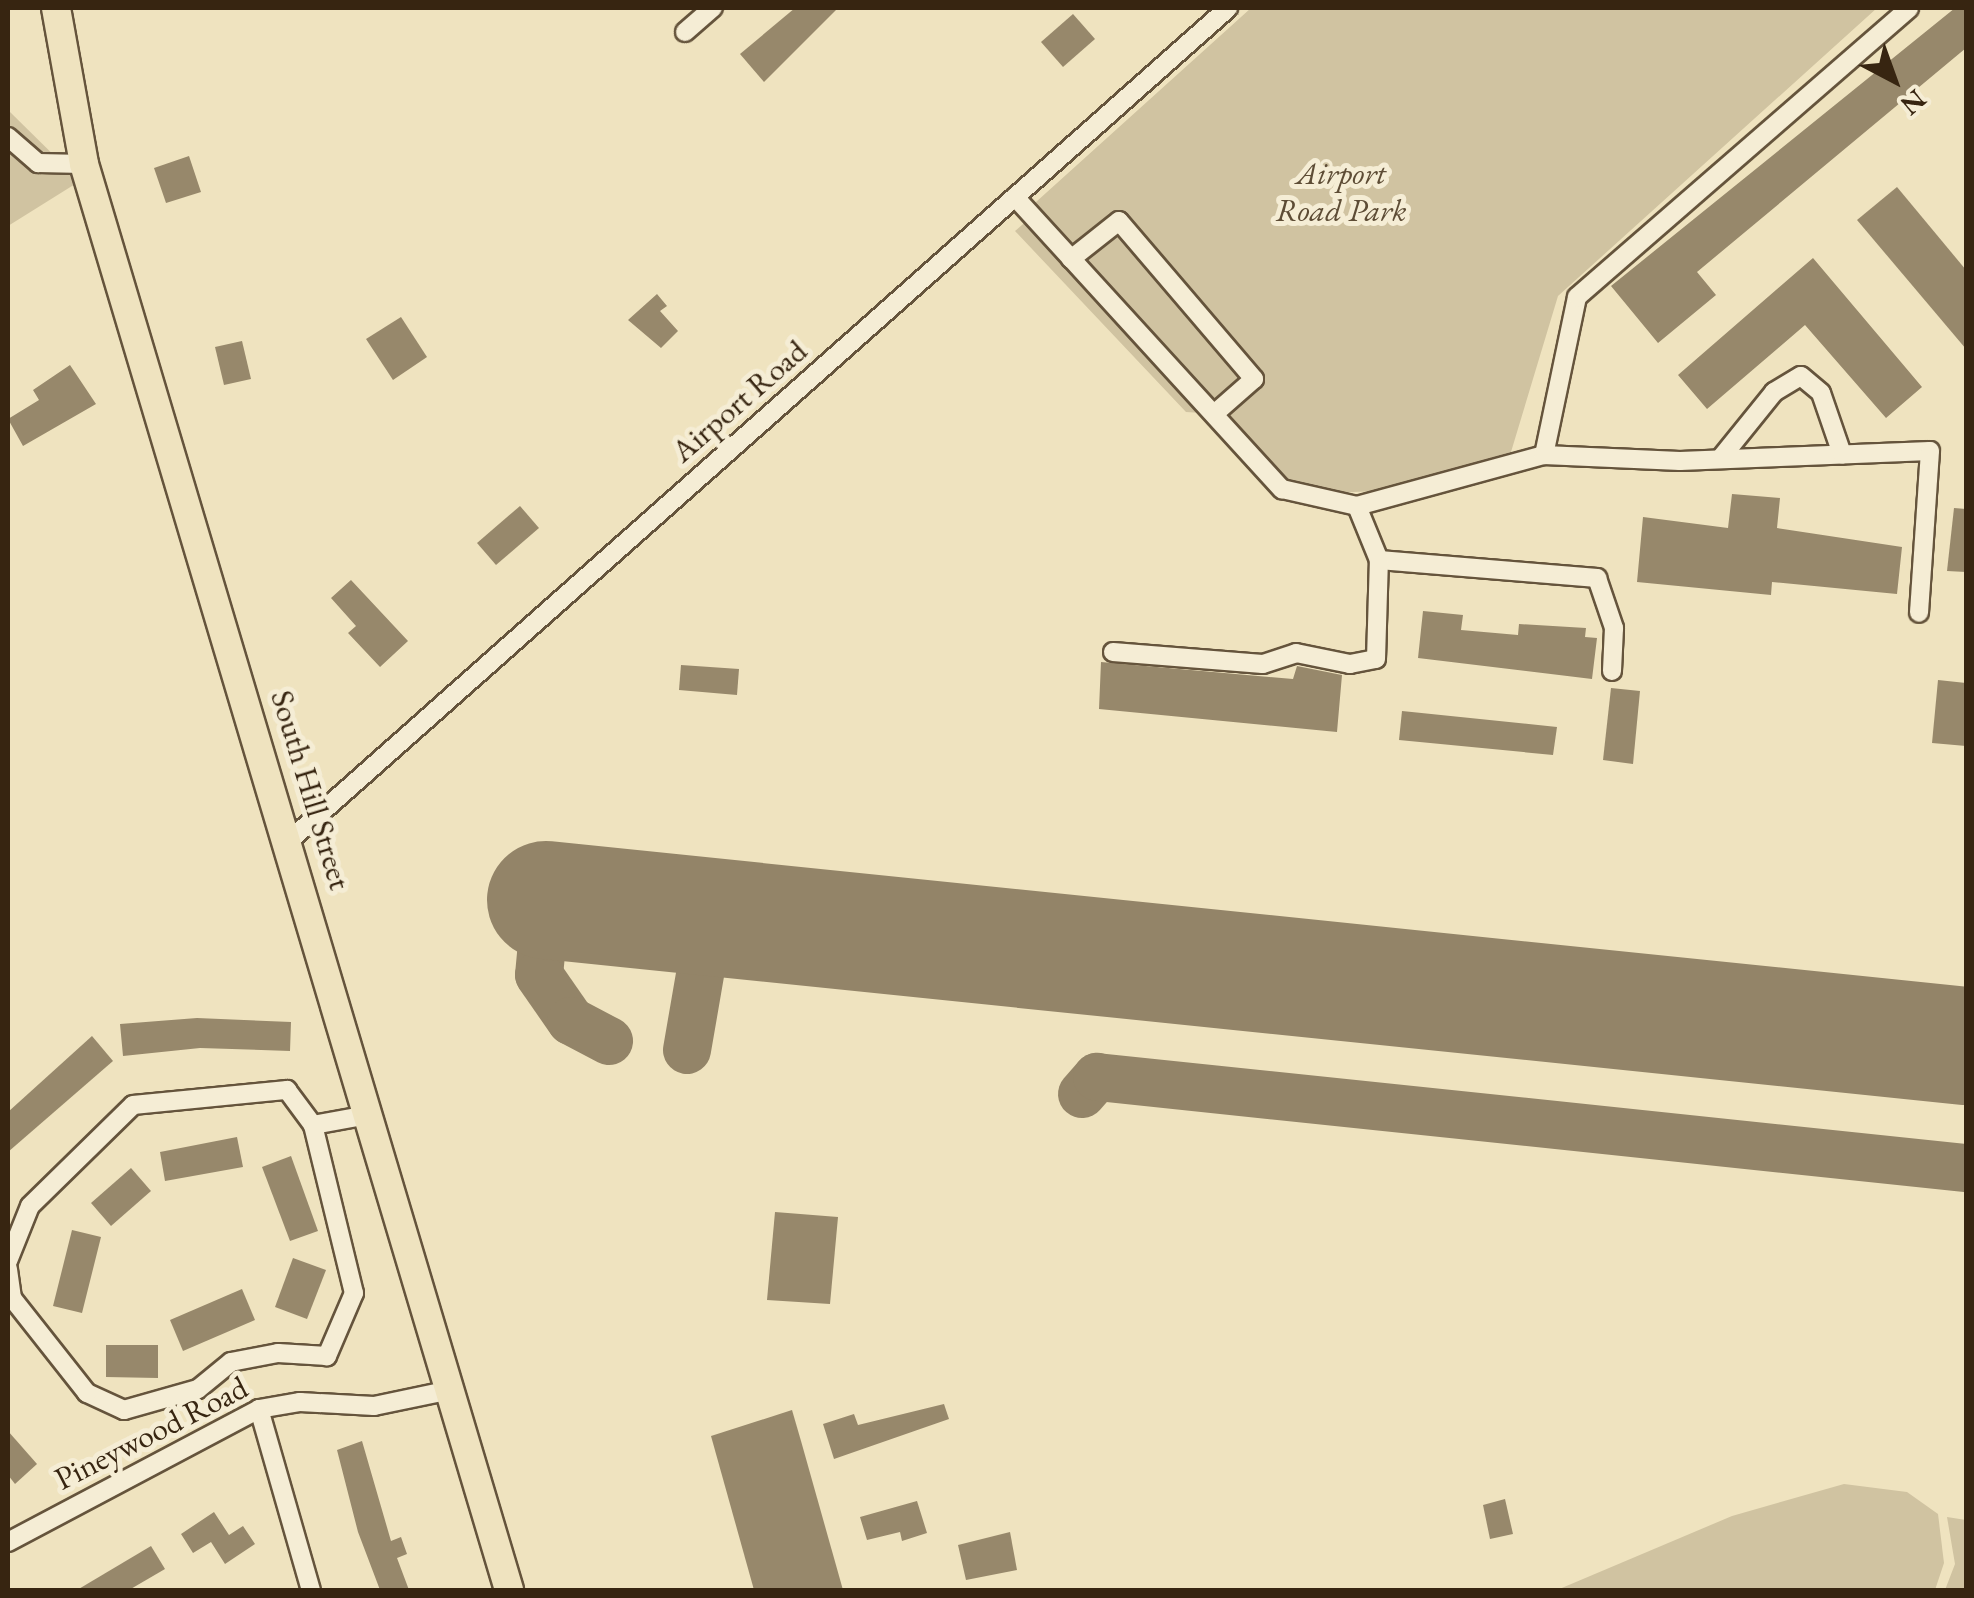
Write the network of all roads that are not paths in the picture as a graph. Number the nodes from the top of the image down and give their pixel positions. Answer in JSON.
{"nodes":[{"id":1,"x":56,"y":8,"type":"edge"},
{"id":2,"x":713,"y":8,"type":"edge"},
{"id":3,"x":1228,"y":8,"type":"edge"},
{"id":4,"x":1909,"y":8,"type":"edge"},
{"id":5,"x":684,"y":32,"type":"dead end"},
{"id":6,"x":8,"y":136,"type":"edge"},
{"id":7,"x":84,"y":164,"type":"junction"},
{"id":8,"x":1015,"y":197,"type":"junction"},
{"id":9,"x":1071,"y":258,"type":"junction"},
{"id":10,"x":1214,"y":414,"type":"junction"},
{"id":11,"x":1842,"y":454,"type":"junction"},
{"id":12,"x":1544,"y":455,"type":"junction"},
{"id":13,"x":1720,"y":459,"type":"junction"},
{"id":14,"x":1357,"y":506,"type":"junction"},
{"id":15,"x":1379,"y":560,"type":"junction"},
{"id":16,"x":1920,"y":613,"type":"dead end"},
{"id":17,"x":1113,"y":652,"type":"dead end"},
{"id":18,"x":1612,"y":671,"type":"dead end"},
{"id":19,"x":290,"y":840,"type":"junction"},
{"id":20,"x":368,"y":1115,"type":"junction"},
{"id":21,"x":313,"y":1125,"type":"junction"},
{"id":22,"x":8,"y":1265,"type":"edge"},
{"id":23,"x":446,"y":1391,"type":"junction"},
{"id":24,"x":259,"y":1408,"type":"junction"},
{"id":25,"x":8,"y":1542,"type":"edge"},
{"id":26,"x":311,"y":1590,"type":"edge"},
{"id":27,"x":509,"y":1590,"type":"edge"}],
"edges":[{"from":1,"to":7,"type":"main road","name":"South Hill Street"},
{"from":2,"to":5,"type":"street"},
{"from":3,"to":8,"type":"street","name":"Airport Road"},
{"from":4,"to":12,"type":"street"},
{"from":6,"to":7,"type":"street"},
{"from":7,"to":19,"type":"main road","name":"South Hill Street"},
{"from":8,"to":9,"type":"street"},
{"from":8,"to":19,"type":"street","name":"Airport Road"},
{"from":9,"to":10,"type":"street"},
{"from":9,"to":10,"type":"street"},
{"from":10,"to":14,"type":"street"},
{"from":11,"to":13,"type":"street"},
{"from":11,"to":13,"type":"street"},
{"from":11,"to":16,"type":"street"},
{"from":12,"to":13,"type":"street"},
{"from":12,"to":14,"type":"street"},
{"from":14,"to":15,"type":"street"},
{"from":15,"to":17,"type":"street"},
{"from":15,"to":18,"type":"street"},
{"from":19,"to":20,"type":"main road","name":"South Hill Street"},
{"from":20,"to":21,"type":"street"},
{"from":20,"to":23,"type":"main road","name":"South Hill Street"},
{"from":21,"to":22,"type":"street"},
{"from":21,"to":22,"type":"street"},
{"from":23,"to":24,"type":"street","name":"Pineywood Road"},
{"from":23,"to":27,"type":"main road","name":"South Hill Street"},
{"from":24,"to":25,"type":"street","name":"Pineywood Road"},
{"from":24,"to":26,"type":"street"}]}
